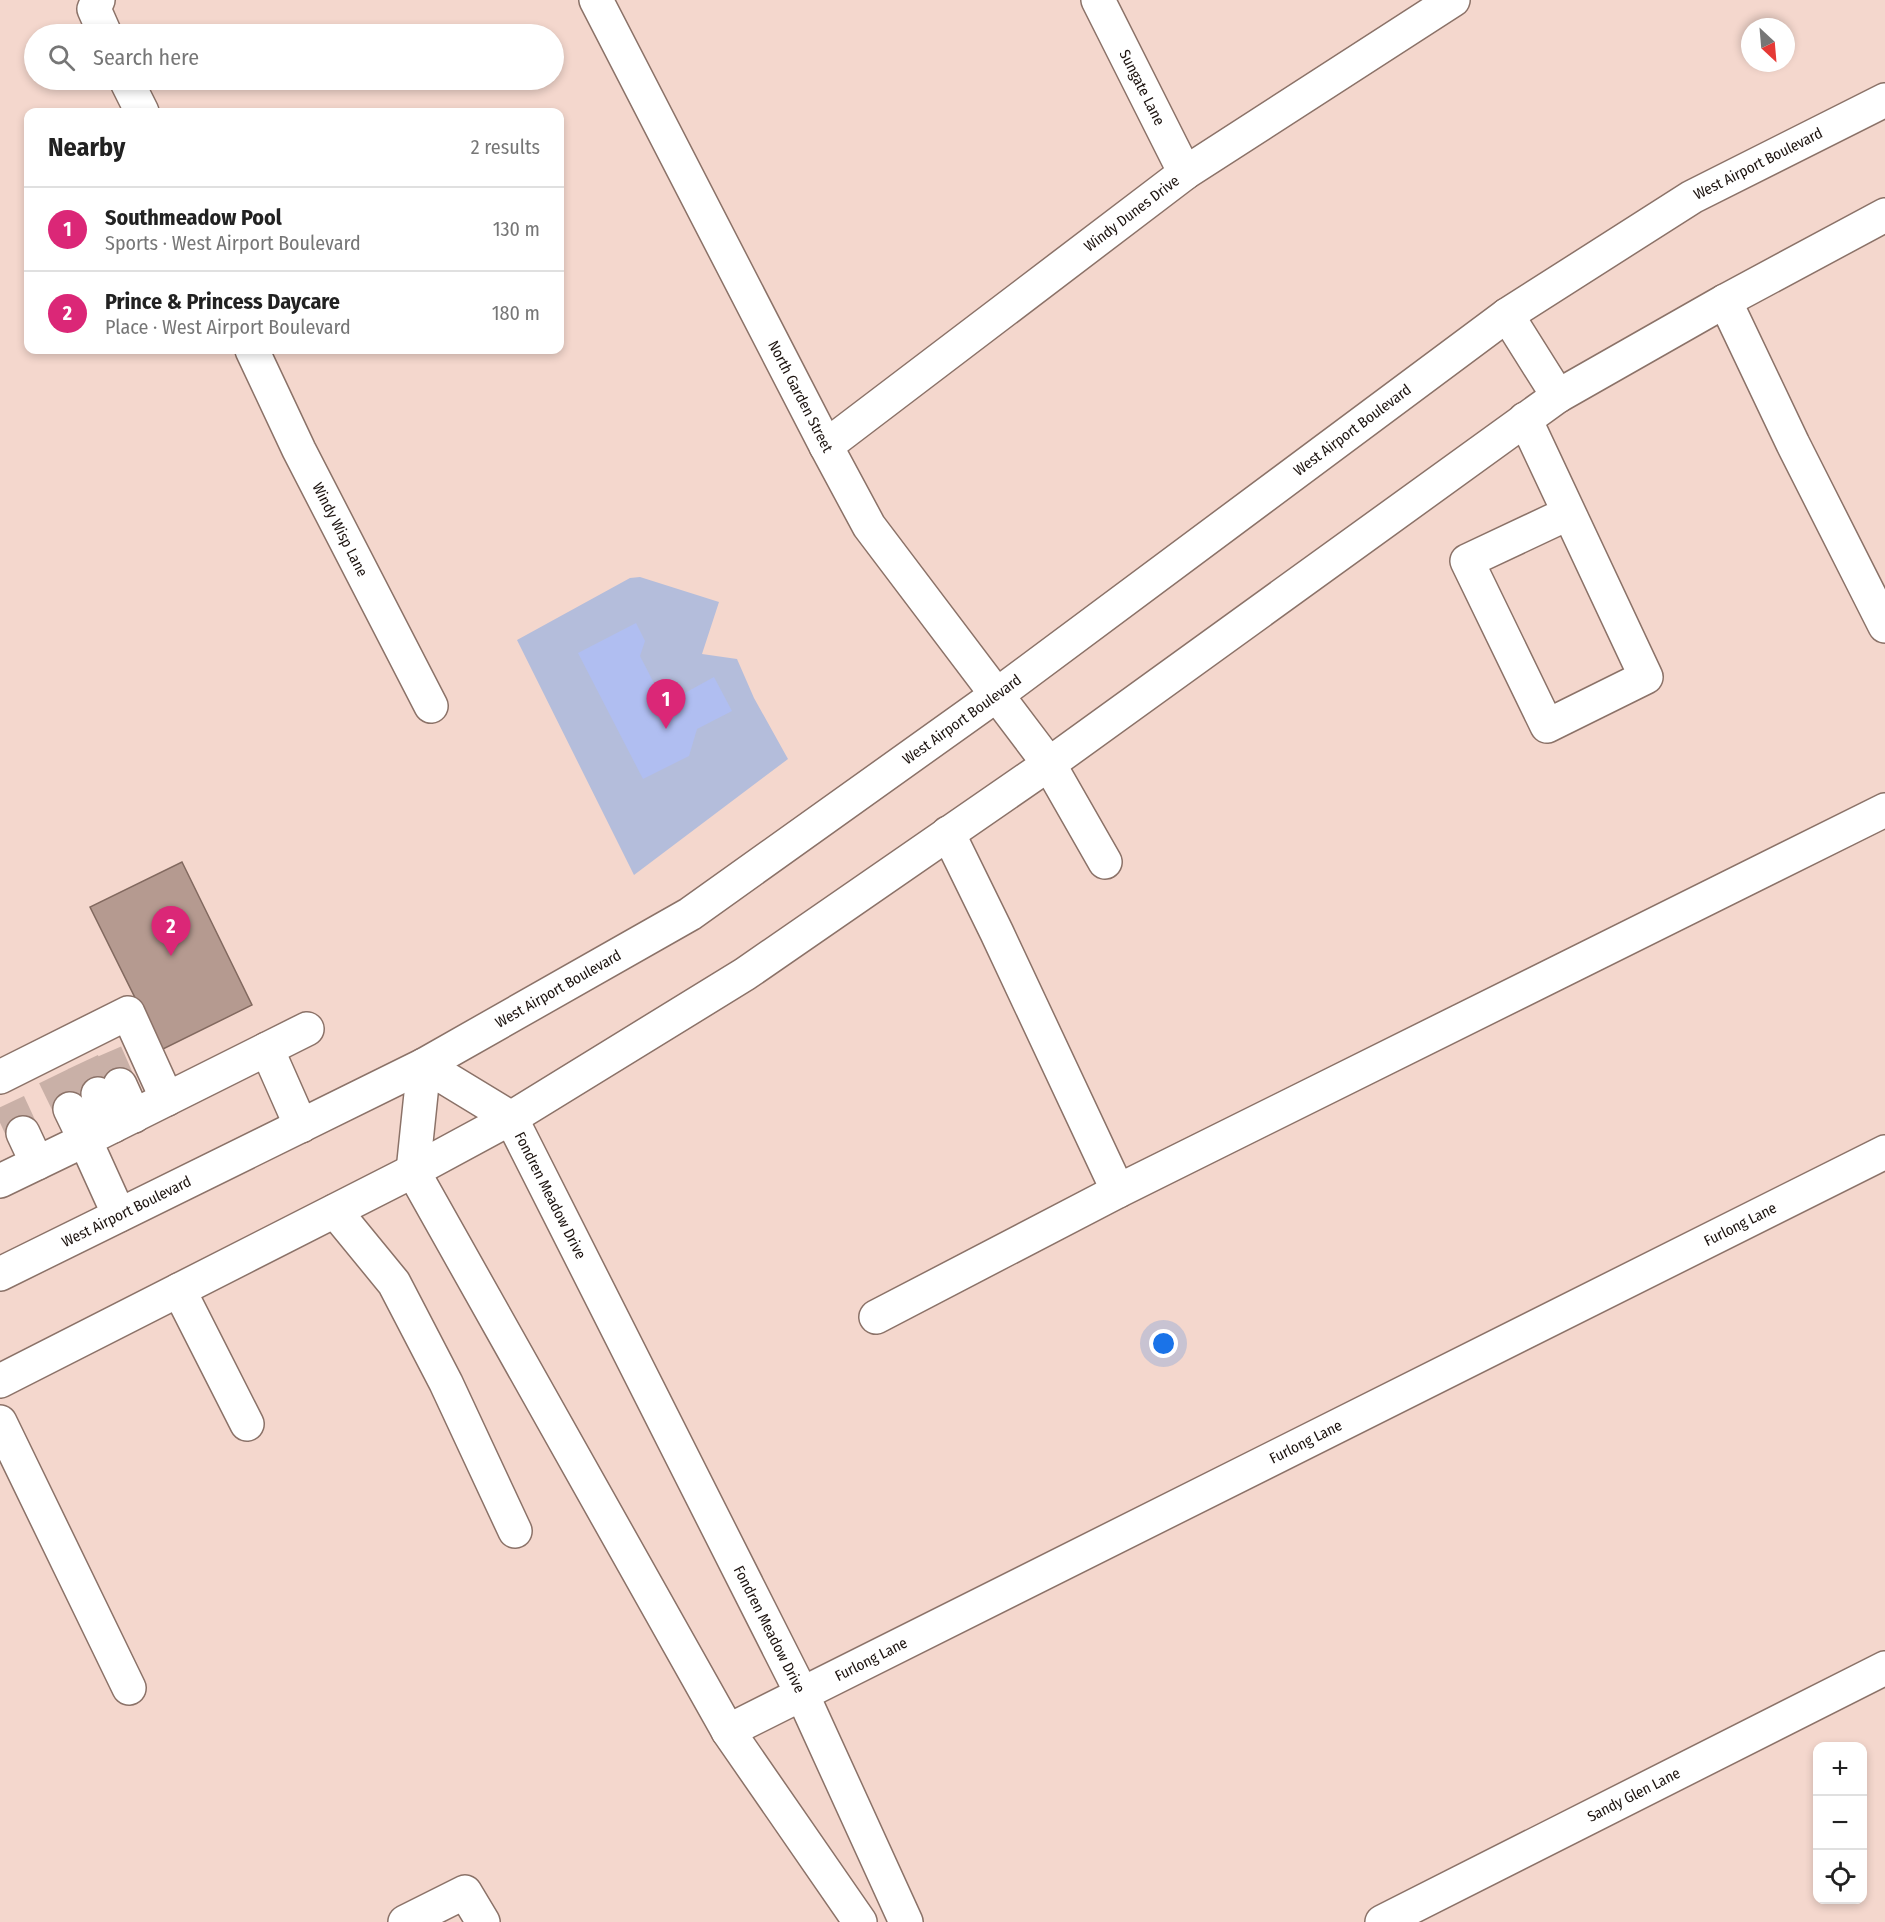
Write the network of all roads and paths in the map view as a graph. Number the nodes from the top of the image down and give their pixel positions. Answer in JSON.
{"nodes":[{"id":1,"x":98,"y":0,"type":"edge"},
{"id":2,"x":596,"y":0,"type":"edge"},
{"id":3,"x":1098,"y":0,"type":"edge"},
{"id":4,"x":1453,"y":0,"type":"edge"},
{"id":5,"x":101,"y":24,"type":"edge"},
{"id":6,"x":131,"y":90,"type":"edge"},
{"id":7,"x":1885,"y":100,"type":"edge"},
{"id":8,"x":140,"y":108,"type":"edge"},
{"id":9,"x":1185,"y":173,"type":"junction"},
{"id":10,"x":1885,"y":215,"type":"edge"},
{"id":11,"x":1725,"y":301,"type":"junction"},
{"id":12,"x":1507,"y":315,"type":"junction"},
{"id":13,"x":254,"y":354,"type":"edge"},
{"id":14,"x":1558,"y":396,"type":"junction"},
{"id":15,"x":1525,"y":419,"type":"junction"},
{"id":16,"x":826,"y":446,"type":"junction"},
{"id":17,"x":1569,"y":513,"type":"junction"},
{"id":18,"x":1885,"y":626,"type":"edge"},
{"id":19,"x":998,"y":694,"type":"junction"},
{"id":20,"x":431,"y":706,"type":"dead end"},
{"id":21,"x":1049,"y":764,"type":"junction"},
{"id":22,"x":1885,"y":810,"type":"edge"},
{"id":23,"x":948,"y":833,"type":"junction"},
{"id":24,"x":1105,"y":862,"type":"dead end"},
{"id":25,"x":307,"y":1029,"type":"dead end"},
{"id":26,"x":267,"y":1049,"type":"junction"},
{"id":27,"x":424,"y":1065,"type":"junction"},
{"id":28,"x":3,"y":1088,"type":"edge"},
{"id":29,"x":167,"y":1099,"type":"junction"},
{"id":30,"x":510,"y":1119,"type":"junction"},
{"id":31,"x":302,"y":1126,"type":"junction"},
{"id":32,"x":111,"y":1127,"type":"junction"},
{"id":33,"x":22,"y":1133,"type":"tunnel mouth"},
{"id":34,"x":1885,"y":1152,"type":"edge"},
{"id":35,"x":11,"y":1170,"type":"edge"},
{"id":36,"x":413,"y":1171,"type":"junction"},
{"id":37,"x":1118,"y":1191,"type":"junction"},
{"id":38,"x":335,"y":1211,"type":"junction"},
{"id":39,"x":119,"y":1215,"type":"junction"},
{"id":40,"x":0,"y":1274,"type":"edge"},
{"id":41,"x":179,"y":1290,"type":"junction"},
{"id":42,"x":876,"y":1317,"type":"dead end"},
{"id":43,"x":0,"y":1381,"type":"edge"},
{"id":44,"x":0,"y":1422,"type":"edge"},
{"id":45,"x":247,"y":1424,"type":"dead end"},
{"id":46,"x":515,"y":1531,"type":"dead end"},
{"id":47,"x":1885,"y":1668,"type":"edge"},
{"id":48,"x":129,"y":1688,"type":"dead end"},
{"id":49,"x":802,"y":1694,"type":"junction"},
{"id":50,"x":728,"y":1731,"type":"junction"},
{"id":51,"x":405,"y":1922,"type":"edge"},
{"id":52,"x":483,"y":1922,"type":"edge"},
{"id":53,"x":860,"y":1922,"type":"edge"},
{"id":54,"x":906,"y":1922,"type":"edge"},
{"id":55,"x":1382,"y":1922,"type":"edge"}],
"edges":[{"from":1,"to":5,"type":"street"},
{"from":2,"to":16,"type":"street","name":"North Garden Street"},
{"from":3,"to":9,"type":"street","name":"Sungate Lane"},
{"from":4,"to":9,"type":"street","name":"Windy Dunes Drive"},
{"from":6,"to":8,"type":"street"},
{"from":7,"to":12,"type":"street","name":"West Airport Boulevard"},
{"from":9,"to":16,"type":"street","name":"Windy Dunes Drive"},
{"from":10,"to":11,"type":"street"},
{"from":11,"to":14,"type":"street"},
{"from":11,"to":18,"type":"street"},
{"from":12,"to":14,"type":"street"},
{"from":12,"to":19,"type":"street","name":"West Airport Boulevard"},
{"from":13,"to":20,"type":"street","name":"Windy Wisp Lane"},
{"from":14,"to":15,"type":"street"},
{"from":15,"to":17,"type":"street"},
{"from":15,"to":21,"type":"street"},
{"from":16,"to":19,"type":"street","name":"North Garden Street"},
{"from":17,"to":17,"type":"street"},
{"from":19,"to":21,"type":"street","name":"North Garden Street"},
{"from":19,"to":27,"type":"street","name":"West Airport Boulevard"},
{"from":21,"to":23,"type":"street"},
{"from":21,"to":24,"type":"street","name":"North Garden Street"},
{"from":22,"to":37,"type":"street"},
{"from":23,"to":30,"type":"street"},
{"from":23,"to":37,"type":"street"},
{"from":25,"to":26,"type":"street"},
{"from":26,"to":29,"type":"street"},
{"from":26,"to":31,"type":"street"},
{"from":27,"to":30,"type":"street","name":"Fondren Meadow Drive"},
{"from":27,"to":31,"type":"street","name":"West Airport Boulevard"},
{"from":27,"to":36,"type":"street"},
{"from":28,"to":29,"type":"street"},
{"from":29,"to":32,"type":"street"},
{"from":30,"to":36,"type":"street"},
{"from":30,"to":49,"type":"street","name":"Fondren Meadow Drive"},
{"from":31,"to":39,"type":"street","name":"West Airport Boulevard"},
{"from":32,"to":32,"type":"street"},
{"from":32,"to":35,"type":"street"},
{"from":32,"to":39,"type":"street"},
{"from":33,"to":35,"type":"street"},
{"from":34,"to":49,"type":"street","name":"Furlong Lane"},
{"from":36,"to":38,"type":"street"},
{"from":36,"to":50,"type":"street"},
{"from":37,"to":42,"type":"street"},
{"from":38,"to":41,"type":"street"},
{"from":38,"to":46,"type":"street"},
{"from":39,"to":40,"type":"street","name":"West Airport Boulevard"},
{"from":41,"to":43,"type":"street"},
{"from":41,"to":45,"type":"street"},
{"from":44,"to":48,"type":"street"},
{"from":47,"to":55,"type":"street","name":"Sandy Glen Lane"},
{"from":49,"to":50,"type":"street","name":"Furlong Lane"},
{"from":49,"to":54,"type":"street","name":"Fondren Meadow Drive"},
{"from":50,"to":53,"type":"street"},
{"from":51,"to":52,"type":"street"}]}
